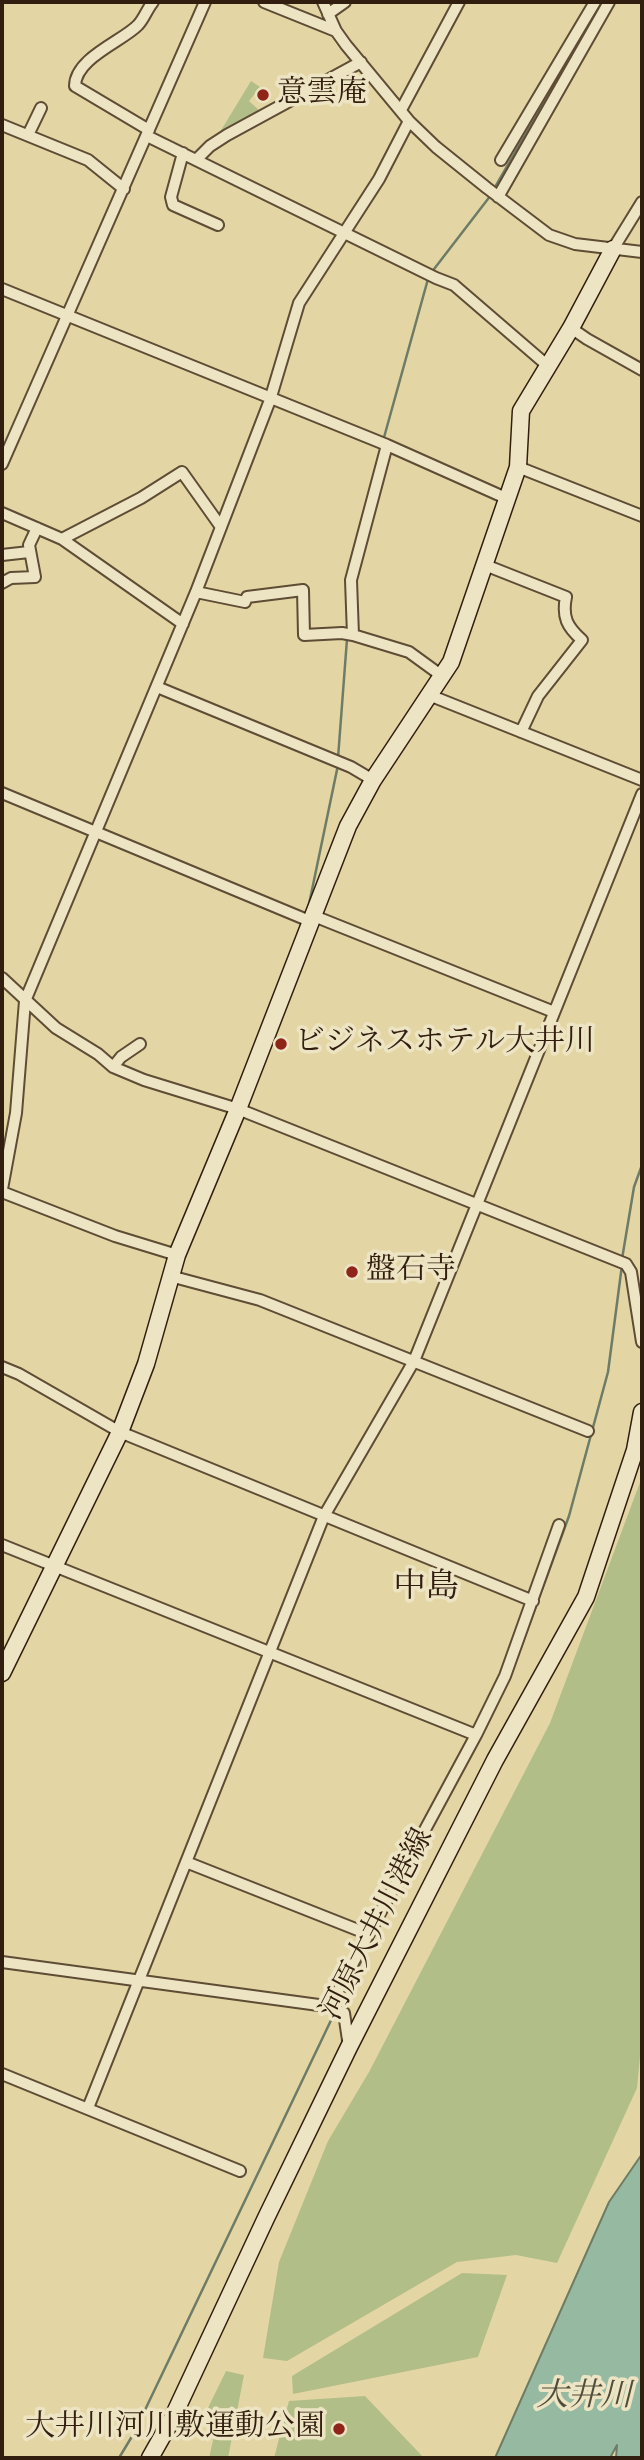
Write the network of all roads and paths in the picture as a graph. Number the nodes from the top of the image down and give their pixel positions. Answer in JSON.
{"nodes":[{"id":1,"x":153,"y":2,"type":"edge"},
{"id":2,"x":205,"y":2,"type":"edge"},
{"id":3,"x":264,"y":2,"type":"edge"},
{"id":4,"x":323,"y":2,"type":"edge"},
{"id":5,"x":345,"y":2,"type":"edge"},
{"id":6,"x":459,"y":2,"type":"edge"},
{"id":7,"x":594,"y":2,"type":"edge"},
{"id":8,"x":609,"y":2,"type":"edge"},
{"id":9,"x":328,"y":14,"type":"junction"},
{"id":10,"x":336,"y":31,"type":"junction"},
{"id":11,"x":361,"y":62,"type":"junction"},
{"id":12,"x":41,"y":108,"type":"dead end"},
{"id":13,"x":401,"y":110,"type":"junction"},
{"id":14,"x":409,"y":121,"type":"junction"},
{"id":15,"x":2,"y":125,"type":"edge"},
{"id":16,"x":148,"y":133,"type":"junction"},
{"id":17,"x":28,"y":135,"type":"junction"},
{"id":18,"x":183,"y":153,"type":"junction"},
{"id":19,"x":196,"y":160,"type":"junction"},
{"id":20,"x":501,"y":160,"type":"dead end"},
{"id":21,"x":124,"y":189,"type":"junction"},
{"id":22,"x":497,"y":196,"type":"junction"},
{"id":23,"x":642,"y":202,"type":"edge"},
{"id":24,"x":218,"y":225,"type":"dead end"},
{"id":25,"x":345,"y":233,"type":"junction"},
{"id":26,"x":613,"y":249,"type":"junction"},
{"id":27,"x":642,"y":252,"type":"edge"},
{"id":28,"x":2,"y":289,"type":"edge"},
{"id":29,"x":67,"y":316,"type":"junction"},
{"id":30,"x":571,"y":328,"type":"junction"},
{"id":31,"x":548,"y":366,"type":"junction"},
{"id":32,"x":642,"y":370,"type":"edge"},
{"id":33,"x":270,"y":400,"type":"junction"},
{"id":34,"x":383,"y":444,"type":"junction"},
{"id":35,"x":2,"y":464,"type":"edge"},
{"id":36,"x":518,"y":467,"type":"junction"},
{"id":37,"x":508,"y":499,"type":"junction"},
{"id":38,"x":2,"y":513,"type":"edge"},
{"id":39,"x":642,"y":516,"type":"edge"},
{"id":40,"x":221,"y":527,"type":"junction"},
{"id":41,"x":37,"y":528,"type":"junction"},
{"id":42,"x":62,"y":539,"type":"junction"},
{"id":43,"x":29,"y":552,"type":"junction"},
{"id":44,"x":2,"y":555,"type":"edge"},
{"id":45,"x":485,"y":565,"type":"junction"},
{"id":46,"x":2,"y":583,"type":"edge"},
{"id":47,"x":196,"y":592,"type":"junction"},
{"id":48,"x":183,"y":624,"type":"junction"},
{"id":49,"x":349,"y":634,"type":"junction"},
{"id":50,"x":442,"y":676,"type":"junction"},
{"id":51,"x":157,"y":687,"type":"junction"},
{"id":52,"x":429,"y":695,"type":"junction"},
{"id":53,"x":521,"y":732,"type":"junction"},
{"id":54,"x":373,"y":780,"type":"junction"},
{"id":55,"x":642,"y":780,"type":"edge"},
{"id":56,"x":2,"y":793,"type":"edge"},
{"id":57,"x":642,"y":794,"type":"edge"},
{"id":58,"x":96,"y":832,"type":"junction"},
{"id":59,"x":309,"y":919,"type":"junction"},
{"id":60,"x":2,"y":978,"type":"edge"},
{"id":61,"x":26,"y":1001,"type":"junction"},
{"id":62,"x":554,"y":1013,"type":"junction"},
{"id":63,"x":140,"y":1044,"type":"dead end"},
{"id":64,"x":113,"y":1067,"type":"junction"},
{"id":65,"x":234,"y":1108,"type":"junction"},
{"id":66,"x":2,"y":1191,"type":"edge"},
{"id":67,"x":478,"y":1205,"type":"junction"},
{"id":68,"x":177,"y":1255,"type":"junction"},
{"id":69,"x":170,"y":1276,"type":"junction"},
{"id":70,"x":642,"y":1342,"type":"edge"},
{"id":71,"x":414,"y":1361,"type":"junction"},
{"id":72,"x":2,"y":1367,"type":"edge"},
{"id":73,"x":642,"y":1412,"type":"edge"},
{"id":74,"x":588,"y":1431,"type":"dead end"},
{"id":75,"x":120,"y":1432,"type":"junction"},
{"id":76,"x":324,"y":1516,"type":"junction"},
{"id":77,"x":559,"y":1525,"type":"dead end"},
{"id":78,"x":2,"y":1545,"type":"edge"},
{"id":79,"x":54,"y":1566,"type":"junction"},
{"id":80,"x":533,"y":1601,"type":"junction"},
{"id":81,"x":269,"y":1652,"type":"junction"},
{"id":82,"x":2,"y":1673,"type":"edge"},
{"id":83,"x":475,"y":1735,"type":"junction"},
{"id":84,"x":186,"y":1862,"type":"junction"},
{"id":85,"x":368,"y":1934,"type":"junction"},
{"id":86,"x":2,"y":1962,"type":"edge"},
{"id":87,"x":138,"y":1981,"type":"junction"},
{"id":88,"x":328,"y":2007,"type":"junction"},
{"id":89,"x":349,"y":2047,"type":"junction"},
{"id":90,"x":2,"y":2074,"type":"edge"},
{"id":91,"x":88,"y":2108,"type":"junction"},
{"id":92,"x":240,"y":2171,"type":"dead end"},
{"id":93,"x":150,"y":2458,"type":"edge"}],
"edges":[{"from":1,"to":16,"type":"street"},
{"from":2,"to":16,"type":"street"},
{"from":3,"to":10,"type":"street"},
{"from":4,"to":9,"type":"street"},
{"from":5,"to":9,"type":"street"},
{"from":6,"to":13,"type":"street"},
{"from":7,"to":20,"type":"street"},
{"from":8,"to":22,"type":"street"},
{"from":9,"to":10,"type":"street"},
{"from":10,"to":11,"type":"street"},
{"from":11,"to":13,"type":"street"},
{"from":11,"to":19,"type":"street"},
{"from":12,"to":17,"type":"street"},
{"from":13,"to":14,"type":"street"},
{"from":14,"to":22,"type":"street"},
{"from":14,"to":25,"type":"street"},
{"from":15,"to":17,"type":"street"},
{"from":16,"to":18,"type":"street"},
{"from":16,"to":21,"type":"street"},
{"from":17,"to":21,"type":"street"},
{"from":18,"to":19,"type":"street"},
{"from":18,"to":24,"type":"street"},
{"from":19,"to":25,"type":"street"},
{"from":21,"to":29,"type":"street"},
{"from":22,"to":26,"type":"street"},
{"from":23,"to":26,"type":"street"},
{"from":25,"to":31,"type":"street"},
{"from":25,"to":33,"type":"street"},
{"from":26,"to":27,"type":"street"},
{"from":26,"to":30,"type":"street"},
{"from":28,"to":29,"type":"street"},
{"from":29,"to":33,"type":"street"},
{"from":29,"to":35,"type":"street"},
{"from":30,"to":31,"type":"street"},
{"from":30,"to":32,"type":"street"},
{"from":31,"to":36,"type":"street"},
{"from":33,"to":34,"type":"street"},
{"from":33,"to":40,"type":"street"},
{"from":34,"to":37,"type":"street"},
{"from":34,"to":49,"type":"street"},
{"from":36,"to":37,"type":"street"},
{"from":36,"to":39,"type":"street"},
{"from":37,"to":45,"type":"street"},
{"from":38,"to":41,"type":"street"},
{"from":40,"to":42,"type":"street"},
{"from":40,"to":47,"type":"street"},
{"from":41,"to":42,"type":"street"},
{"from":41,"to":43,"type":"street"},
{"from":42,"to":48,"type":"street"},
{"from":43,"to":44,"type":"street"},
{"from":43,"to":46,"type":"street"},
{"from":45,"to":50,"type":"street"},
{"from":45,"to":53,"type":"street"},
{"from":47,"to":48,"type":"street"},
{"from":47,"to":49,"type":"street"},
{"from":48,"to":51,"type":"street"},
{"from":49,"to":50,"type":"street"},
{"from":50,"to":52,"type":"street"},
{"from":51,"to":54,"type":"street"},
{"from":51,"to":58,"type":"street"},
{"from":52,"to":53,"type":"street"},
{"from":52,"to":54,"type":"street"},
{"from":53,"to":55,"type":"street"},
{"from":54,"to":59,"type":"street"},
{"from":56,"to":58,"type":"street"},
{"from":57,"to":62,"type":"street"},
{"from":58,"to":59,"type":"street"},
{"from":58,"to":61,"type":"street"},
{"from":59,"to":62,"type":"street"},
{"from":59,"to":65,"type":"street"},
{"from":60,"to":61,"type":"street"},
{"from":61,"to":64,"type":"street"},
{"from":61,"to":66,"type":"street"},
{"from":62,"to":67,"type":"street"},
{"from":63,"to":64,"type":"street"},
{"from":64,"to":65,"type":"street"},
{"from":65,"to":67,"type":"street"},
{"from":65,"to":68,"type":"street"},
{"from":66,"to":68,"type":"street"},
{"from":67,"to":70,"type":"street"},
{"from":67,"to":71,"type":"street"},
{"from":68,"to":69,"type":"street"},
{"from":69,"to":71,"type":"street"},
{"from":69,"to":75,"type":"street"},
{"from":71,"to":74,"type":"street"},
{"from":71,"to":76,"type":"street"},
{"from":72,"to":75,"type":"street"},
{"from":73,"to":89,"type":"street","name":"河原大井川港線"},
{"from":75,"to":76,"type":"street"},
{"from":75,"to":79,"type":"street"},
{"from":76,"to":80,"type":"street"},
{"from":76,"to":81,"type":"street"},
{"from":77,"to":80,"type":"street"},
{"from":78,"to":79,"type":"street"},
{"from":79,"to":81,"type":"street"},
{"from":79,"to":82,"type":"street"},
{"from":80,"to":83,"type":"street"},
{"from":81,"to":83,"type":"street"},
{"from":81,"to":84,"type":"street"},
{"from":83,"to":85,"type":"street"},
{"from":84,"to":85,"type":"street"},
{"from":84,"to":87,"type":"street"},
{"from":85,"to":88,"type":"street"},
{"from":86,"to":87,"type":"street"},
{"from":87,"to":88,"type":"street"},
{"from":87,"to":91,"type":"street"},
{"from":88,"to":89,"type":"street"},
{"from":89,"to":93,"type":"street","name":"河原大井川港線"},
{"from":90,"to":91,"type":"street"},
{"from":91,"to":92,"type":"street"}]}
